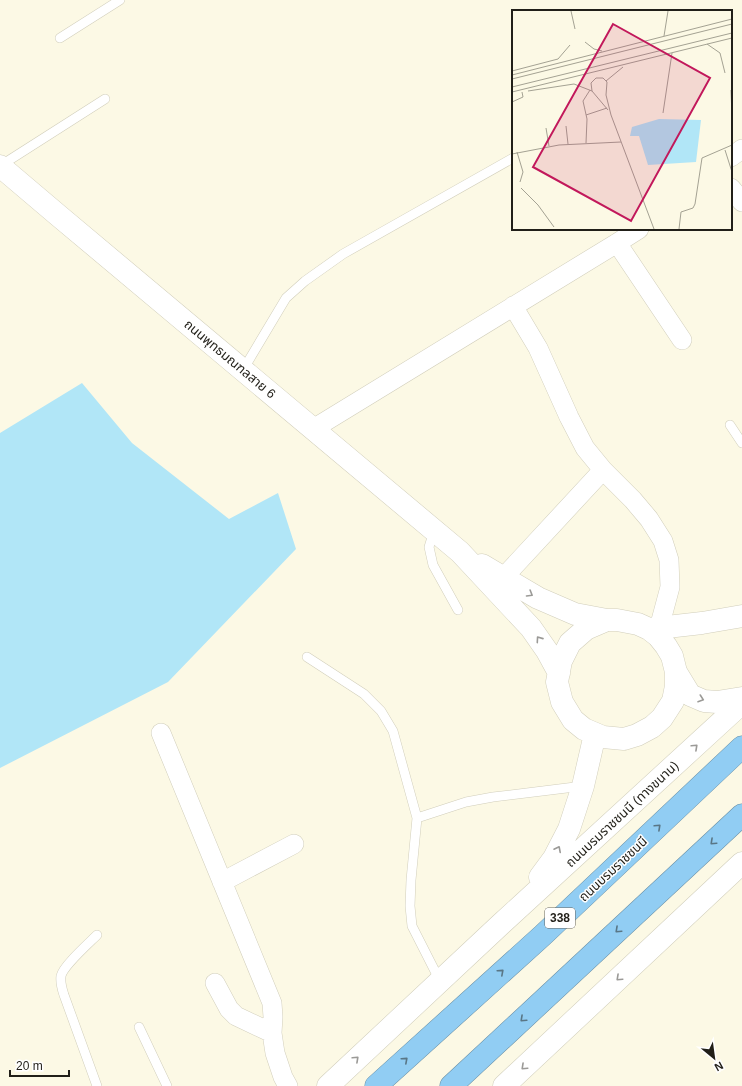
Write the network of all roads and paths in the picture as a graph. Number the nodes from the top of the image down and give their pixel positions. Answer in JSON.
{"nodes":[{"id":1,"x":120,"y":0,"type":"edge"},
{"id":2,"x":60,"y":38,"type":"dead end"},
{"id":3,"x":104,"y":99,"type":"dead end"},
{"id":4,"x":742,"y":148,"type":"edge"},
{"id":5,"x":732,"y":157,"type":"edge"},
{"id":6,"x":512,"y":159,"type":"edge"},
{"id":7,"x":0,"y":166,"type":"edge"},
{"id":8,"x":732,"y":189,"type":"edge"},
{"id":9,"x":742,"y":202,"type":"edge"},
{"id":10,"x":637,"y":230,"type":"edge"},
{"id":11,"x":617,"y":244,"type":"junction"},
{"id":12,"x":513,"y":306,"type":"junction"},
{"id":13,"x":682,"y":340,"type":"dead end"},
{"id":14,"x":243,"y":370,"type":"junction"},
{"id":15,"x":730,"y":424,"type":"dead end"},
{"id":16,"x":313,"y":429,"type":"junction"},
{"id":17,"x":742,"y":443,"type":"edge"},
{"id":18,"x":602,"y":470,"type":"junction"},
{"id":19,"x":435,"y":530,"type":"junction"},
{"id":20,"x":460,"y":552,"type":"junction"},
{"id":21,"x":503,"y":578,"type":"junction"},
{"id":22,"x":458,"y":610,"type":"dead end"},
{"id":23,"x":742,"y":616,"type":"edge"},
{"id":24,"x":607,"y":620,"type":"junction"},
{"id":25,"x":654,"y":628,"type":"junction"},
{"id":26,"x":307,"y":657,"type":"dead end"},
{"id":27,"x":676,"y":672,"type":"junction"},
{"id":28,"x":559,"y":673,"type":"junction"},
{"id":29,"x":742,"y":698,"type":"edge"},
{"id":30,"x":742,"y":703,"type":"edge"},
{"id":31,"x":161,"y":733,"type":"dead end"},
{"id":32,"x":595,"y":734,"type":"junction"},
{"id":33,"x":742,"y":747,"type":"edge"},
{"id":34,"x":582,"y":786,"type":"junction"},
{"id":35,"x":742,"y":815,"type":"edge"},
{"id":36,"x":416,"y":818,"type":"junction"},
{"id":37,"x":294,"y":844,"type":"dead end"},
{"id":38,"x":742,"y":862,"type":"edge"},
{"id":39,"x":222,"y":882,"type":"junction"},
{"id":40,"x":742,"y":884,"type":"edge"},
{"id":41,"x":501,"y":924,"type":"junction"},
{"id":42,"x":667,"y":932,"type":"junction"},
{"id":43,"x":97,"y":935,"type":"dead end"},
{"id":44,"x":440,"y":981,"type":"junction"},
{"id":45,"x":215,"y":983,"type":"dead end"},
{"id":46,"x":139,"y":1027,"type":"dead end"},
{"id":47,"x":272,"y":1033,"type":"junction"},
{"id":48,"x":98,"y":1086,"type":"edge"},
{"id":49,"x":167,"y":1086,"type":"edge"},
{"id":50,"x":288,"y":1086,"type":"edge"},
{"id":51,"x":328,"y":1086,"type":"edge"},
{"id":52,"x":376,"y":1086,"type":"edge"},
{"id":53,"x":451,"y":1086,"type":"edge"},
{"id":54,"x":504,"y":1086,"type":"edge"}],
"edges":[{"from":1,"to":2,"type":"lane"},
{"from":3,"to":7,"type":"lane"},
{"from":4,"to":5,"type":"street"},
{"from":6,"to":14,"type":"lane"},
{"from":7,"to":14,"type":"main road","name":"ถนนพุทธมณฑลสาย 6"},
{"from":8,"to":9,"type":"street"},
{"from":10,"to":11,"type":"street"},
{"from":11,"to":12,"type":"street"},
{"from":11,"to":13,"type":"street"},
{"from":12,"to":16,"type":"street"},
{"from":12,"to":18,"type":"street"},
{"from":14,"to":16,"type":"main road","name":"ถนนพุทธมณฑลสาย 6"},
{"from":15,"to":17,"type":"lane"},
{"from":16,"to":19,"type":"main road","name":"ถนนพุทธมณฑลสาย 6"},
{"from":18,"to":21,"type":"street"},
{"from":18,"to":25,"type":"street"},
{"from":19,"to":20,"type":"main road","name":"ถนนพุทธมณฑลสาย 6"},
{"from":19,"to":22,"type":"lane"},
{"from":20,"to":21,"type":"main road"},
{"from":28,"to":20,"type":"main road","one_way":true},
{"from":21,"to":24,"type":"main road","one_way":true},
{"from":23,"to":25,"type":"main road"},
{"from":24,"to":25,"type":"main road"},
{"from":24,"to":28,"type":"main road"},
{"from":25,"to":27,"type":"main road"},
{"from":26,"to":36,"type":"lane"},
{"from":27,"to":29,"type":"main road","one_way":true},
{"from":27,"to":32,"type":"main road"},
{"from":28,"to":32,"type":"main road"},
{"from":41,"to":30,"type":"main road","name":"ถนนบรมราชชนนี (ทางขนาน)","number":"338","one_way":true},
{"from":31,"to":39,"type":"street"},
{"from":32,"to":34,"type":"main road","name":"ถนนบรมราชชนนี (ทางขนาน)","number":"338"},
{"from":52,"to":33,"type":"highway","name":"ถนนบรมราชชนนี","number":"338","one_way":true},
{"from":34,"to":36,"type":"lane"},
{"from":41,"to":34,"type":"main road","name":"ถนนบรมราชชนนี (ทางขนาน)","number":"338","one_way":true},
{"from":35,"to":53,"type":"highway","one_way":true},
{"from":36,"to":44,"type":"lane"},
{"from":37,"to":39,"type":"street"},
{"from":38,"to":42,"type":"main road"},
{"from":39,"to":47,"type":"street"},
{"from":40,"to":42,"type":"main road"},
{"from":41,"to":44,"type":"main road","name":"ถนนบรมราชชนนี (ทางขนาน)","number":"338"},
{"from":42,"to":54,"type":"main road","one_way":true},
{"from":43,"to":48,"type":"lane"},
{"from":51,"to":44,"type":"main road","name":"ถนนบรมราชชนนี (ทางขนาน)","number":"338","one_way":true},
{"from":45,"to":47,"type":"street"},
{"from":46,"to":49,"type":"lane"},
{"from":47,"to":50,"type":"street"}]}
